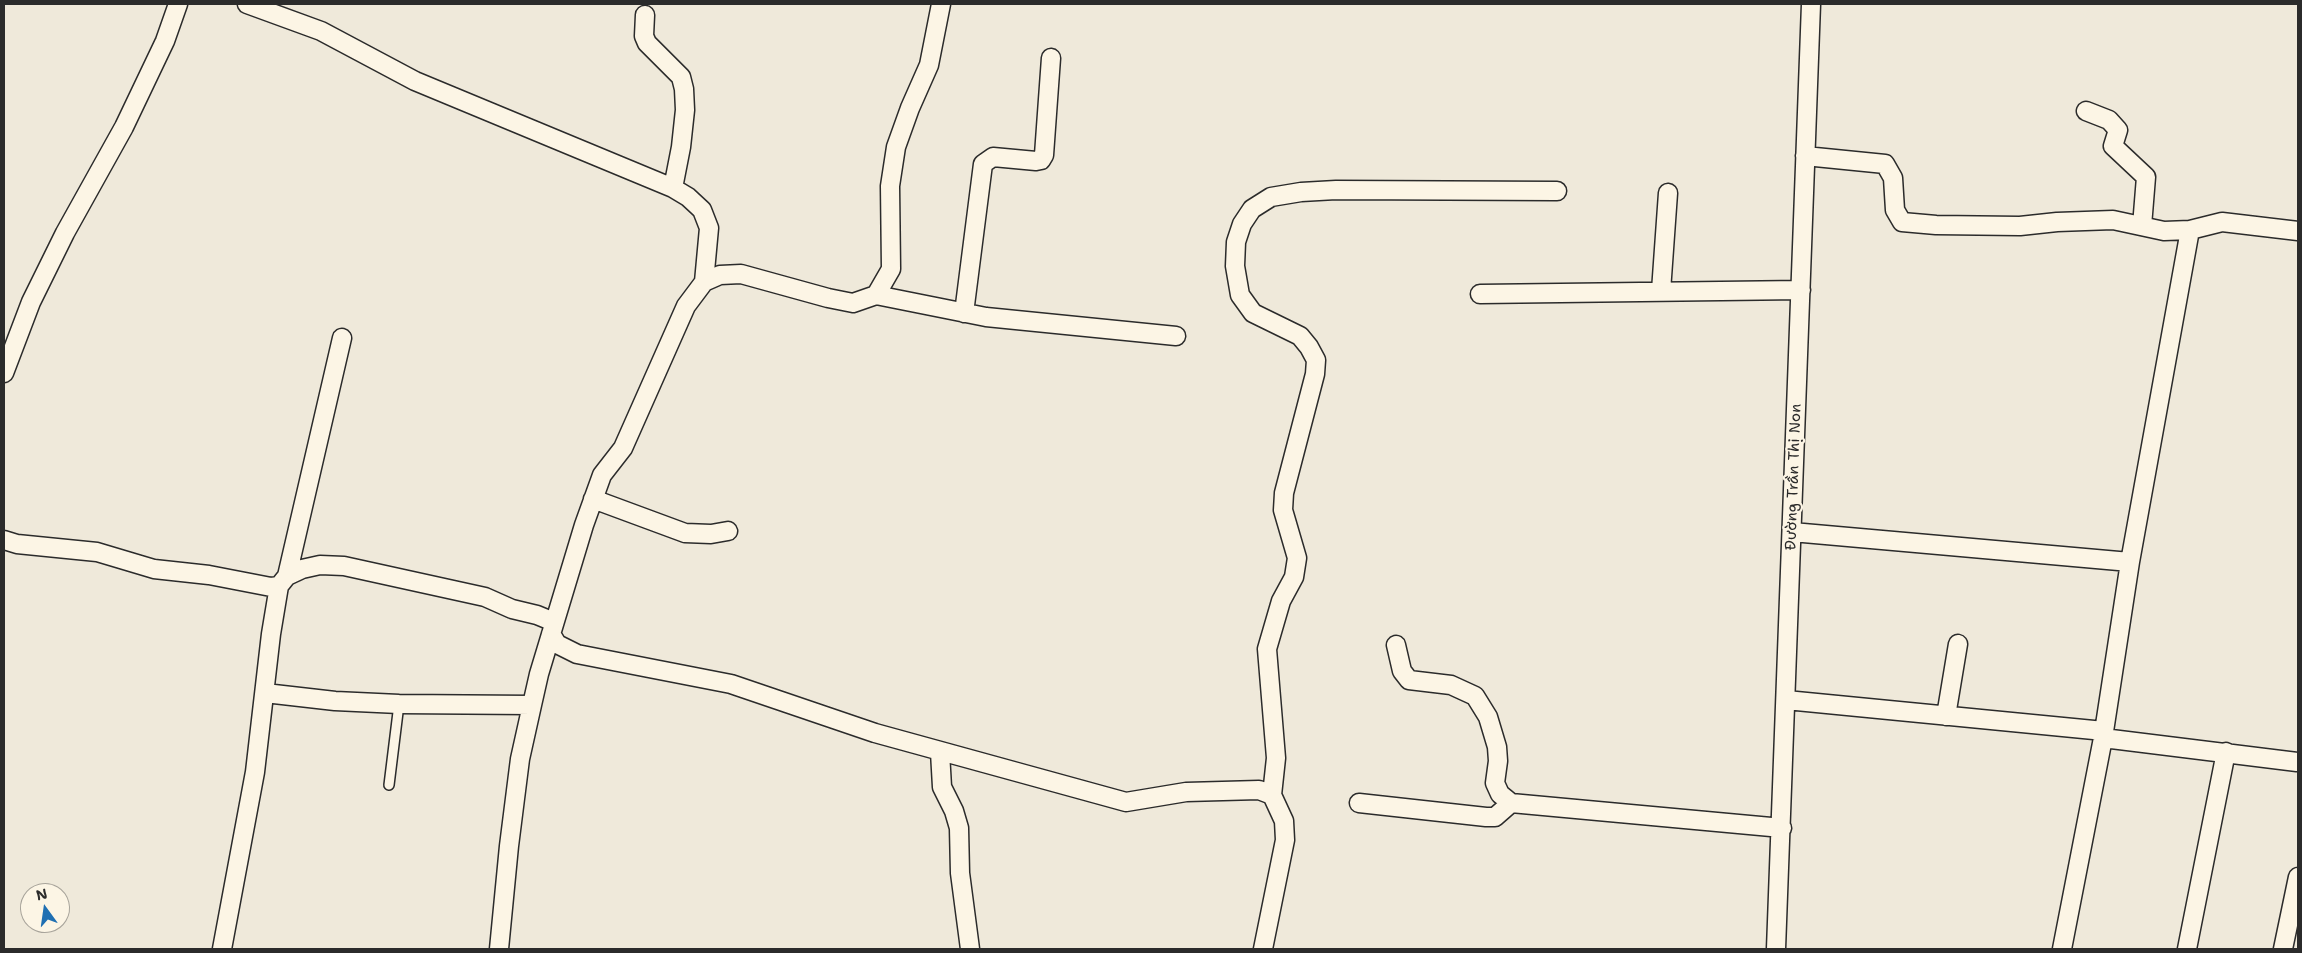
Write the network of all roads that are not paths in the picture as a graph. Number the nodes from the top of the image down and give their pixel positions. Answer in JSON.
{"nodes":[{"id":1,"x":178,"y":4,"type":"edge"},
{"id":2,"x":247,"y":4,"type":"edge"},
{"id":3,"x":941,"y":4,"type":"edge"},
{"id":4,"x":1811,"y":4,"type":"edge"},
{"id":5,"x":645,"y":15,"type":"dead end"},
{"id":6,"x":1051,"y":58,"type":"dead end"},
{"id":7,"x":2086,"y":111,"type":"dead end"},
{"id":8,"x":1805,"y":156,"type":"junction"},
{"id":9,"x":673,"y":188,"type":"junction"},
{"id":10,"x":1558,"y":191,"type":"dead end"},
{"id":11,"x":1668,"y":193,"type":"dead end"},
{"id":12,"x":2142,"y":226,"type":"junction"},
{"id":13,"x":2190,"y":230,"type":"junction"},
{"id":14,"x":2298,"y":231,"type":"edge"},
{"id":15,"x":704,"y":282,"type":"junction"},
{"id":16,"x":1801,"y":290,"type":"junction"},
{"id":17,"x":1661,"y":291,"type":"junction"},
{"id":18,"x":876,"y":294,"type":"junction"},
{"id":19,"x":1480,"y":294,"type":"dead end"},
{"id":20,"x":964,"y":313,"type":"junction"},
{"id":21,"x":1176,"y":336,"type":"dead end"},
{"id":22,"x":342,"y":338,"type":"dead end"},
{"id":23,"x":4,"y":374,"type":"edge"},
{"id":24,"x":593,"y":499,"type":"junction"},
{"id":25,"x":728,"y":531,"type":"dead end"},
{"id":26,"x":1792,"y":532,"type":"junction"},
{"id":27,"x":4,"y":540,"type":"edge"},
{"id":28,"x":2130,"y":562,"type":"junction"},
{"id":29,"x":283,"y":581,"type":"junction"},
{"id":30,"x":552,"y":628,"type":"junction"},
{"id":31,"x":1958,"y":644,"type":"dead end"},
{"id":32,"x":1396,"y":645,"type":"dead end"},
{"id":33,"x":265,"y":693,"type":"junction"},
{"id":34,"x":1786,"y":700,"type":"junction"},
{"id":35,"x":399,"y":704,"type":"junction"},
{"id":36,"x":532,"y":705,"type":"junction"},
{"id":37,"x":1946,"y":716,"type":"junction"},
{"id":38,"x":2104,"y":735,"type":"junction"},
{"id":39,"x":940,"y":752,"type":"junction"},
{"id":40,"x":2226,"y":752,"type":"junction"},
{"id":41,"x":2298,"y":762,"type":"edge"},
{"id":42,"x":389,"y":785,"type":"dead end"},
{"id":43,"x":1272,"y":795,"type":"junction"},
{"id":44,"x":1360,"y":803,"type":"dead end"},
{"id":45,"x":1511,"y":803,"type":"junction"},
{"id":46,"x":1782,"y":828,"type":"junction"},
{"id":47,"x":2298,"y":877,"type":"edge"},
{"id":48,"x":222,"y":949,"type":"edge"},
{"id":49,"x":499,"y":949,"type":"edge"},
{"id":50,"x":970,"y":949,"type":"edge"},
{"id":51,"x":1263,"y":949,"type":"edge"},
{"id":52,"x":1776,"y":949,"type":"edge"},
{"id":53,"x":2062,"y":949,"type":"edge"},
{"id":54,"x":2187,"y":949,"type":"edge"},
{"id":55,"x":2283,"y":949,"type":"edge"}],
"edges":[{"from":1,"to":23,"type":"street"},
{"from":2,"to":9,"type":"street"},
{"from":3,"to":18,"type":"street"},
{"from":4,"to":8,"type":"street","name":"Đường Trần Thị Non"},
{"from":5,"to":9,"type":"street"},
{"from":6,"to":20,"type":"street"},
{"from":7,"to":12,"type":"street"},
{"from":8,"to":12,"type":"street"},
{"from":8,"to":16,"type":"street","name":"Đường Trần Thị Non"},
{"from":9,"to":15,"type":"street"},
{"from":10,"to":43,"type":"street"},
{"from":11,"to":17,"type":"street"},
{"from":12,"to":13,"type":"street"},
{"from":13,"to":14,"type":"street"},
{"from":13,"to":28,"type":"street"},
{"from":15,"to":18,"type":"street"},
{"from":15,"to":24,"type":"street"},
{"from":16,"to":17,"type":"street"},
{"from":16,"to":26,"type":"street","name":"Đường Trần Thị Non"},
{"from":17,"to":19,"type":"street"},
{"from":18,"to":20,"type":"street"},
{"from":20,"to":21,"type":"street"},
{"from":22,"to":29,"type":"street"},
{"from":24,"to":25,"type":"street"},
{"from":24,"to":30,"type":"street"},
{"from":26,"to":28,"type":"street"},
{"from":26,"to":34,"type":"street","name":"Đường Trần Thị Non"},
{"from":27,"to":29,"type":"street"},
{"from":28,"to":38,"type":"street"},
{"from":29,"to":30,"type":"street"},
{"from":29,"to":33,"type":"street"},
{"from":30,"to":36,"type":"street"},
{"from":30,"to":39,"type":"street"},
{"from":31,"to":37,"type":"street"},
{"from":32,"to":45,"type":"street"},
{"from":33,"to":35,"type":"street"},
{"from":33,"to":48,"type":"street"},
{"from":34,"to":37,"type":"street"},
{"from":34,"to":46,"type":"street","name":"Đường Trần Thị Non"},
{"from":35,"to":36,"type":"street"},
{"from":35,"to":42,"type":"lane"},
{"from":36,"to":49,"type":"street"},
{"from":37,"to":38,"type":"street"},
{"from":38,"to":40,"type":"street"},
{"from":38,"to":53,"type":"street"},
{"from":39,"to":43,"type":"street"},
{"from":39,"to":50,"type":"street"},
{"from":40,"to":41,"type":"street"},
{"from":40,"to":54,"type":"street"},
{"from":43,"to":51,"type":"street"},
{"from":44,"to":45,"type":"street"},
{"from":45,"to":46,"type":"street"},
{"from":46,"to":52,"type":"street","name":"Đường Trần Thị Non"},
{"from":47,"to":55,"type":"street"}]}
